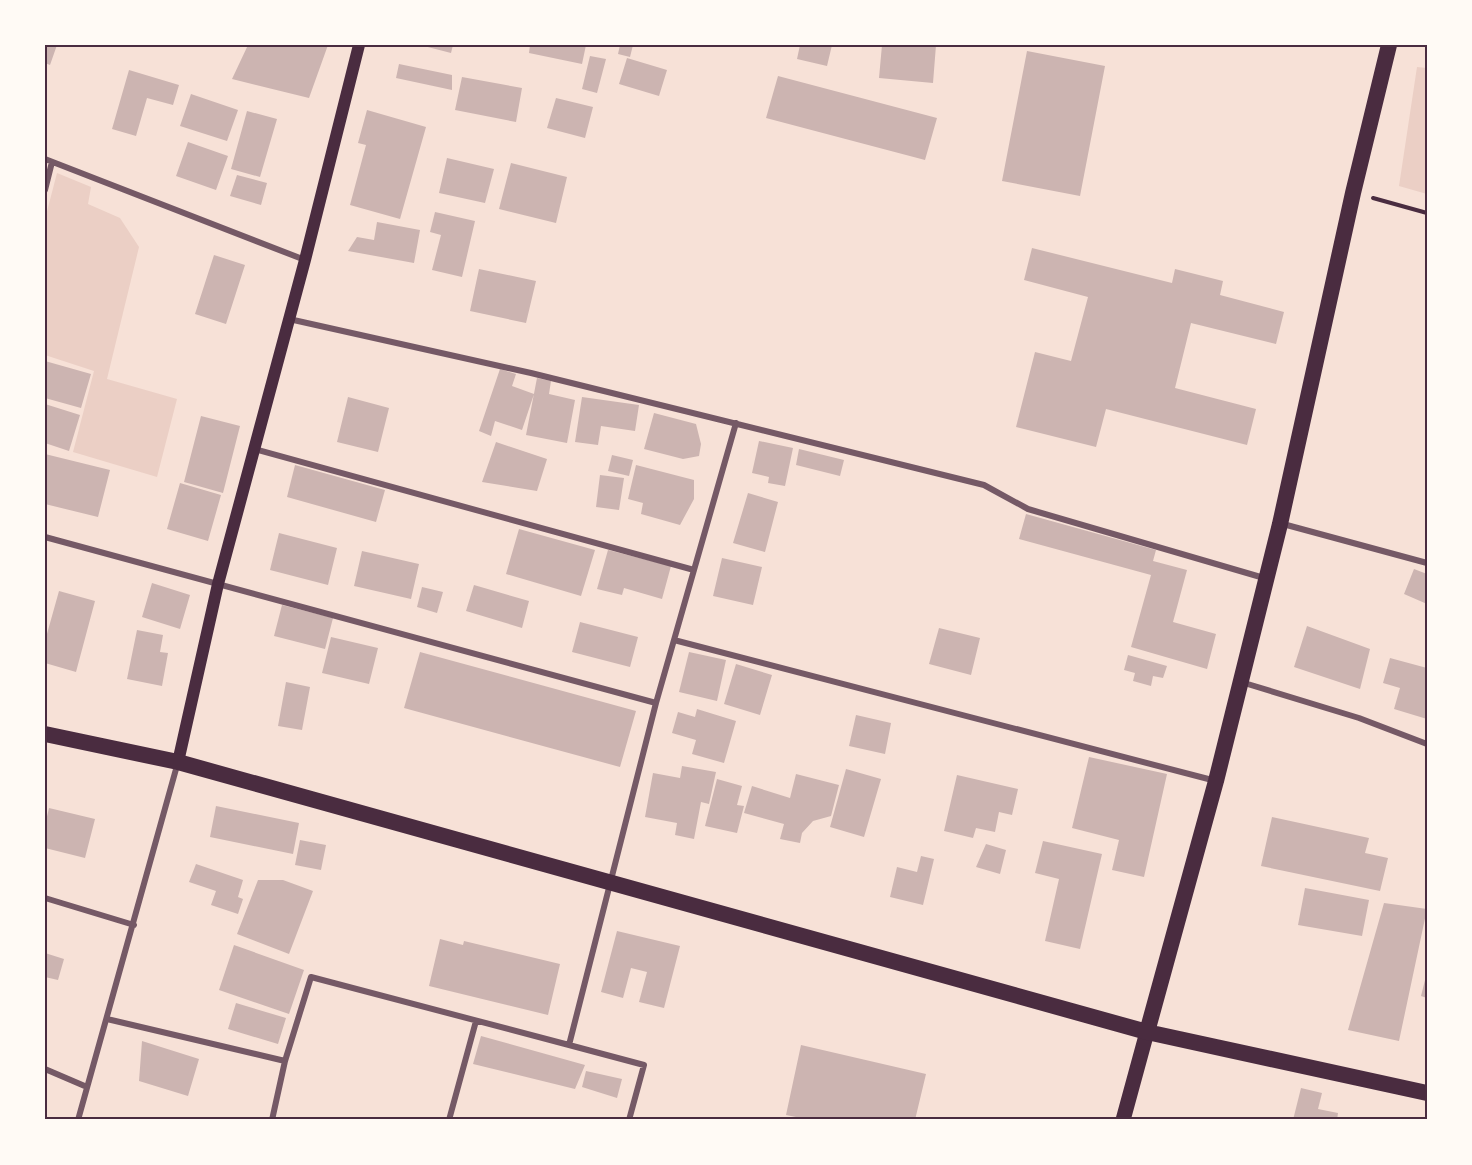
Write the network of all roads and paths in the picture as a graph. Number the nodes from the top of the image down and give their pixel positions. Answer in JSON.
{"nodes":[{"id":1,"x":359,"y":45,"type":"edge"},
{"id":2,"x":1389,"y":45,"type":"edge"},
{"id":3,"x":45,"y":159,"type":"edge"},
{"id":4,"x":52,"y":162,"type":"junction"},
{"id":5,"x":45,"y":189,"type":"edge"},
{"id":6,"x":1353,"y":193,"type":"junction"},
{"id":7,"x":1427,"y":213,"type":"edge"},
{"id":8,"x":305,"y":260,"type":"junction"},
{"id":9,"x":289,"y":319,"type":"junction"},
{"id":10,"x":736,"y":423,"type":"junction"},
{"id":11,"x":254,"y":449,"type":"junction"},
{"id":12,"x":1280,"y":524,"type":"junction"},
{"id":13,"x":45,"y":537,"type":"edge"},
{"id":14,"x":1427,"y":563,"type":"edge"},
{"id":15,"x":694,"y":570,"type":"junction"},
{"id":16,"x":1265,"y":578,"type":"junction"},
{"id":17,"x":218,"y":584,"type":"junction"},
{"id":18,"x":674,"y":640,"type":"junction"},
{"id":19,"x":1240,"y":681,"type":"junction"},
{"id":20,"x":656,"y":703,"type":"junction"},
{"id":21,"x":45,"y":734,"type":"edge"},
{"id":22,"x":1427,"y":744,"type":"edge"},
{"id":23,"x":178,"y":762,"type":"junction"},
{"id":24,"x":1216,"y":781,"type":"junction"},
{"id":25,"x":611,"y":882,"type":"junction"},
{"id":26,"x":45,"y":898,"type":"edge"},
{"id":27,"x":134,"y":925,"type":"junction"},
{"id":28,"x":107,"y":1019,"type":"junction"},
{"id":29,"x":476,"y":1021,"type":"junction"},
{"id":30,"x":1147,"y":1032,"type":"junction"},
{"id":31,"x":569,"y":1045,"type":"junction"},
{"id":32,"x":285,"y":1062,"type":"junction"},
{"id":33,"x":45,"y":1069,"type":"edge"},
{"id":34,"x":87,"y":1088,"type":"junction"},
{"id":35,"x":1427,"y":1093,"type":"edge"},
{"id":36,"x":78,"y":1120,"type":"edge"},
{"id":37,"x":272,"y":1120,"type":"edge"},
{"id":38,"x":449,"y":1120,"type":"edge"},
{"id":39,"x":629,"y":1120,"type":"edge"},
{"id":40,"x":1123,"y":1120,"type":"edge"}],
"edges":[{"from":1,"to":8,"type":"main road"},
{"from":2,"to":6,"type":"highway"},
{"from":3,"to":4,"type":"street"},
{"from":4,"to":5,"type":"street"},
{"from":4,"to":8,"type":"street"},
{"from":6,"to":7,"type":"path"},
{"from":6,"to":12,"type":"highway"},
{"from":8,"to":9,"type":"main road"},
{"from":9,"to":10,"type":"street"},
{"from":9,"to":11,"type":"main road"},
{"from":10,"to":15,"type":"street"},
{"from":10,"to":16,"type":"street"},
{"from":11,"to":15,"type":"street"},
{"from":11,"to":17,"type":"main road"},
{"from":12,"to":14,"type":"street"},
{"from":12,"to":16,"type":"highway"},
{"from":13,"to":17,"type":"street"},
{"from":15,"to":18,"type":"street"},
{"from":16,"to":19,"type":"highway"},
{"from":17,"to":20,"type":"street"},
{"from":17,"to":23,"type":"main road"},
{"from":18,"to":20,"type":"street"},
{"from":18,"to":24,"type":"street"},
{"from":19,"to":22,"type":"street"},
{"from":19,"to":24,"type":"highway"},
{"from":20,"to":25,"type":"street"},
{"from":21,"to":23,"type":"highway"},
{"from":23,"to":25,"type":"highway"},
{"from":23,"to":27,"type":"street"},
{"from":24,"to":30,"type":"highway"},
{"from":25,"to":30,"type":"highway"},
{"from":25,"to":31,"type":"street"},
{"from":26,"to":27,"type":"street"},
{"from":27,"to":28,"type":"street"},
{"from":28,"to":32,"type":"street"},
{"from":28,"to":34,"type":"street"},
{"from":29,"to":31,"type":"street"},
{"from":29,"to":32,"type":"street"},
{"from":29,"to":38,"type":"street"},
{"from":30,"to":35,"type":"highway"},
{"from":30,"to":40,"type":"main road"},
{"from":31,"to":39,"type":"street"},
{"from":32,"to":37,"type":"street"},
{"from":33,"to":34,"type":"street"},
{"from":34,"to":36,"type":"street"}]}
